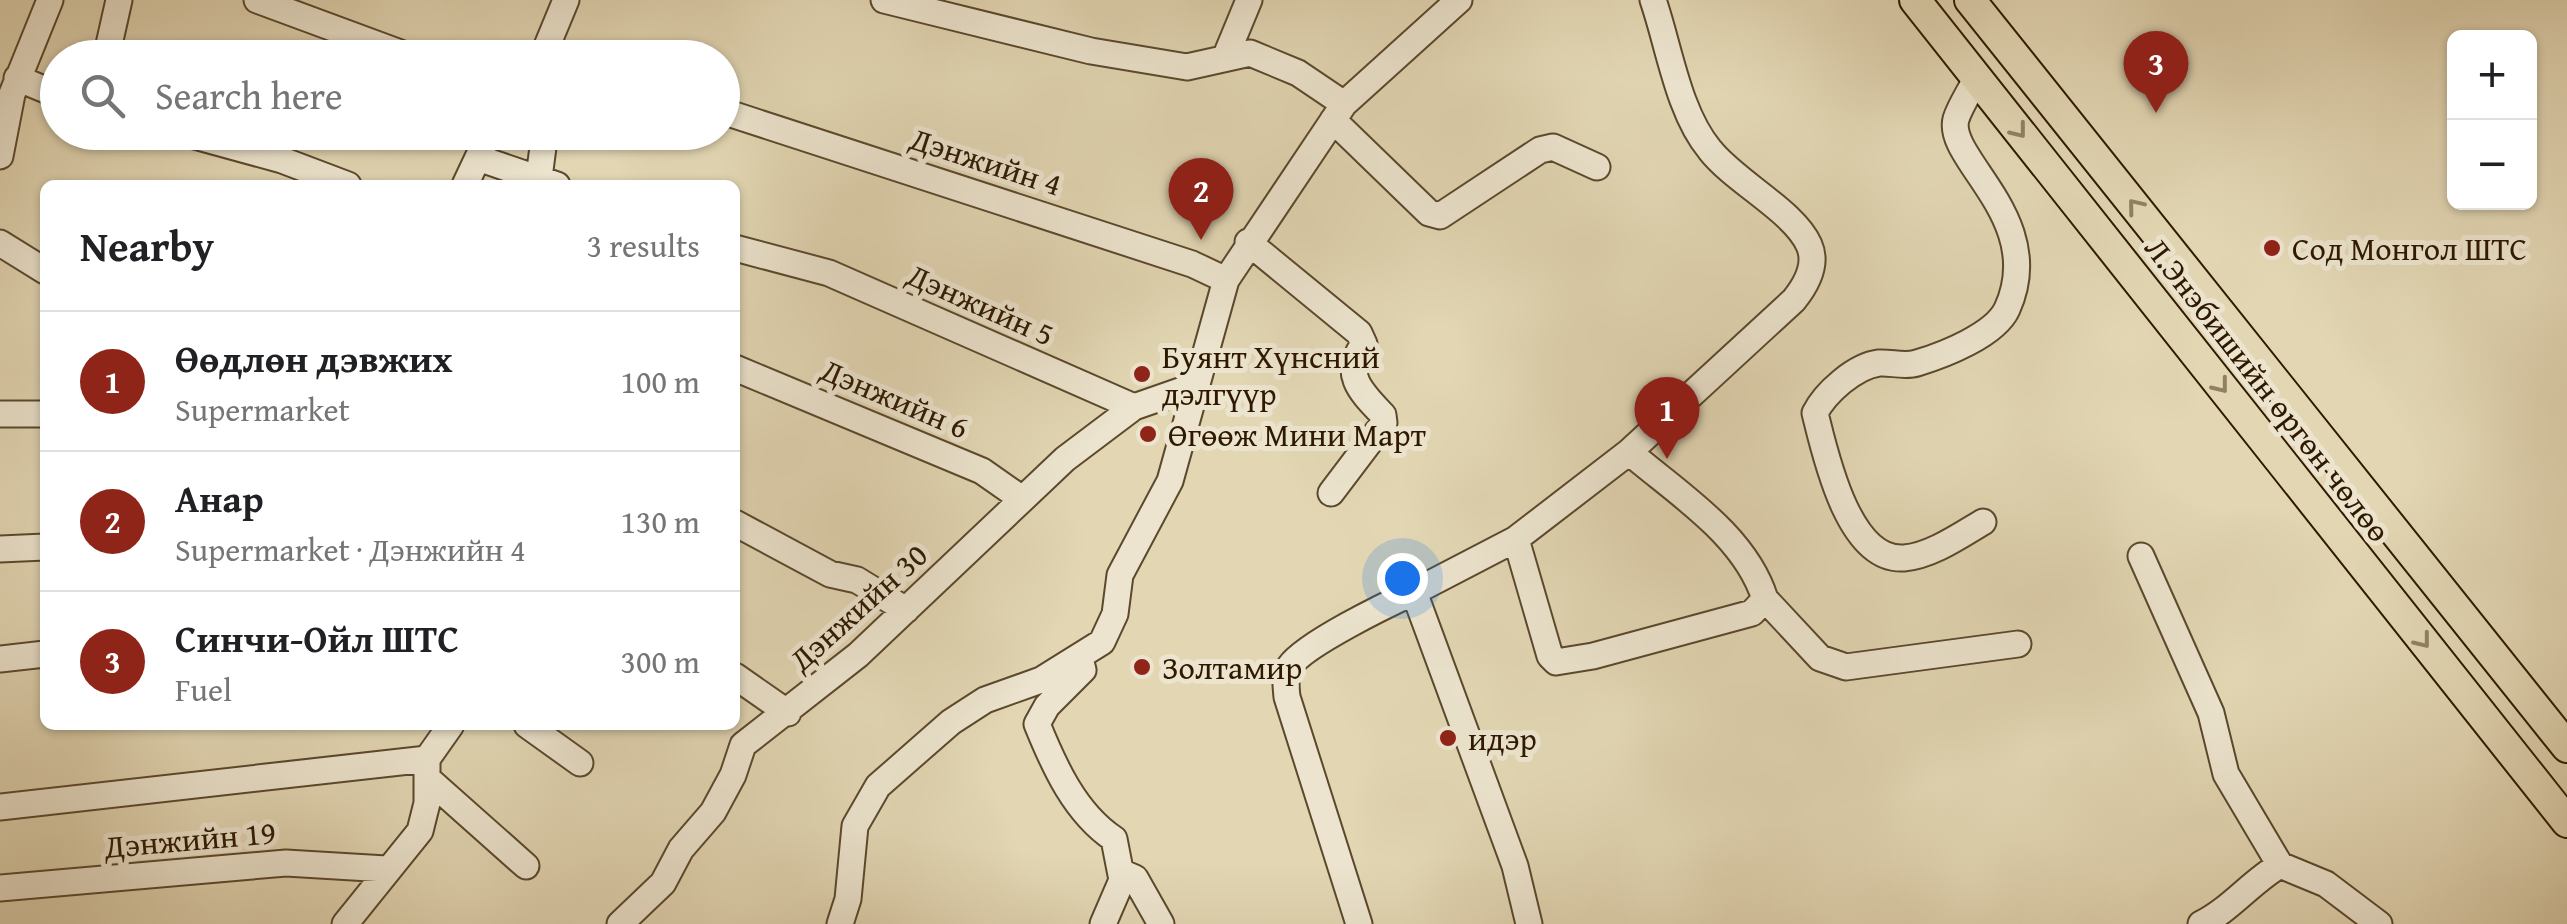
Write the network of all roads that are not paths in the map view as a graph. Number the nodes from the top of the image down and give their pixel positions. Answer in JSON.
{"nodes":[{"id":1,"x":50,"y":0,"type":"edge"},
{"id":2,"x":118,"y":0,"type":"edge"},
{"id":3,"x":257,"y":0,"type":"edge"},
{"id":4,"x":566,"y":0,"type":"edge"},
{"id":5,"x":884,"y":0,"type":"edge"},
{"id":6,"x":1248,"y":0,"type":"edge"},
{"id":7,"x":1459,"y":0,"type":"edge"},
{"id":8,"x":1653,"y":0,"type":"edge"},
{"id":9,"x":1915,"y":0,"type":"edge"},
{"id":10,"x":1970,"y":0,"type":"edge"},
{"id":11,"x":952,"y":7,"type":"edge"},
{"id":12,"x":110,"y":40,"type":"edge"},
{"id":13,"x":365,"y":40,"type":"edge"},
{"id":14,"x":551,"y":40,"type":"edge"},
{"id":15,"x":1225,"y":58,"type":"junction"},
{"id":16,"x":17,"y":78,"type":"junction"},
{"id":17,"x":1976,"y":78,"type":"junction"},
{"id":18,"x":40,"y":88,"type":"edge"},
{"id":19,"x":1339,"y":112,"type":"junction"},
{"id":20,"x":740,"y":117,"type":"edge"},
{"id":21,"x":246,"y":150,"type":"edge"},
{"id":22,"x":484,"y":150,"type":"edge"},
{"id":23,"x":545,"y":150,"type":"edge"},
{"id":24,"x":0,"y":156,"type":"edge"},
{"id":25,"x":481,"y":159,"type":"junction"},
{"id":26,"x":1597,"y":167,"type":"dead end"},
{"id":27,"x":335,"y":180,"type":"edge"},
{"id":28,"x":468,"y":180,"type":"edge"},
{"id":29,"x":537,"y":180,"type":"edge"},
{"id":30,"x":545,"y":180,"type":"edge"},
{"id":31,"x":0,"y":242,"type":"edge"},
{"id":32,"x":1248,"y":242,"type":"junction"},
{"id":33,"x":740,"y":249,"type":"edge"},
{"id":34,"x":40,"y":268,"type":"edge"},
{"id":35,"x":1226,"y":280,"type":"junction"},
{"id":36,"x":740,"y":370,"type":"edge"},
{"id":37,"x":1197,"y":385,"type":"junction"},
{"id":38,"x":1134,"y":408,"type":"junction"},
{"id":39,"x":0,"y":414,"type":"edge"},
{"id":40,"x":40,"y":414,"type":"edge"},
{"id":41,"x":1629,"y":452,"type":"junction"},
{"id":42,"x":1331,"y":493,"type":"dead end"},
{"id":43,"x":1022,"y":499,"type":"junction"},
{"id":44,"x":1983,"y":522,"type":"dead end"},
{"id":45,"x":740,"y":527,"type":"edge"},
{"id":46,"x":1516,"y":539,"type":"junction"},
{"id":47,"x":40,"y":547,"type":"edge"},
{"id":48,"x":0,"y":549,"type":"edge"},
{"id":49,"x":2141,"y":556,"type":"dead end"},
{"id":50,"x":1414,"y":592,"type":"junction"},
{"id":51,"x":1765,"y":600,"type":"junction"},
{"id":52,"x":906,"y":610,"type":"junction"},
{"id":53,"x":2018,"y":644,"type":"dead end"},
{"id":54,"x":40,"y":655,"type":"edge"},
{"id":55,"x":1080,"y":658,"type":"junction"},
{"id":56,"x":0,"y":659,"type":"edge"},
{"id":57,"x":740,"y":679,"type":"edge"},
{"id":58,"x":788,"y":713,"type":"junction"},
{"id":59,"x":448,"y":730,"type":"edge"},
{"id":60,"x":534,"y":730,"type":"edge"},
{"id":61,"x":2567,"y":747,"type":"edge"},
{"id":62,"x":580,"y":763,"type":"dead end"},
{"id":63,"x":427,"y":768,"type":"junction"},
{"id":64,"x":0,"y":807,"type":"edge"},
{"id":65,"x":2567,"y":822,"type":"edge"},
{"id":66,"x":2280,"y":865,"type":"junction"},
{"id":67,"x":526,"y":866,"type":"dead end"},
{"id":68,"x":386,"y":869,"type":"junction"},
{"id":69,"x":1120,"y":872,"type":"junction"},
{"id":70,"x":0,"y":888,"type":"edge"},
{"id":71,"x":345,"y":924,"type":"edge"},
{"id":72,"x":620,"y":924,"type":"edge"},
{"id":73,"x":840,"y":924,"type":"edge"},
{"id":74,"x":1103,"y":924,"type":"edge"},
{"id":75,"x":1162,"y":924,"type":"edge"},
{"id":76,"x":1358,"y":924,"type":"edge"},
{"id":77,"x":1528,"y":924,"type":"edge"},
{"id":78,"x":2201,"y":924,"type":"edge"},
{"id":79,"x":2379,"y":924,"type":"edge"}],
"edges":[{"from":1,"to":16,"type":"street"},
{"from":2,"to":12,"type":"street"},
{"from":3,"to":13,"type":"street"},
{"from":4,"to":14,"type":"street"},
{"from":5,"to":11,"type":"street"},
{"from":6,"to":15,"type":"street"},
{"from":7,"to":19,"type":"street"},
{"from":8,"to":41,"type":"street"},
{"from":9,"to":17,"type":"main road","name":"Л.Энэбишийн өргөн чөлөө"},
{"from":61,"to":10,"type":"main road","name":"Л.Энэбишийн өргөн чөлөө","one_way":true},
{"from":11,"to":15,"type":"street"},
{"from":15,"to":19,"type":"street"},
{"from":16,"to":18,"type":"street"},
{"from":16,"to":24,"type":"street"},
{"from":17,"to":44,"type":"street"},
{"from":17,"to":65,"type":"main road","name":"Л.Энэбишийн өргөн чөлөө","one_way":true},
{"from":19,"to":26,"type":"street"},
{"from":19,"to":32,"type":"street"},
{"from":20,"to":35,"type":"street","name":"Дэнжийн 4"},
{"from":21,"to":27,"type":"street"},
{"from":22,"to":25,"type":"street"},
{"from":23,"to":30,"type":"street"},
{"from":25,"to":28,"type":"street"},
{"from":25,"to":29,"type":"street"},
{"from":31,"to":34,"type":"street"},
{"from":32,"to":35,"type":"street"},
{"from":32,"to":42,"type":"street"},
{"from":33,"to":38,"type":"street","name":"Дэнжийн 5"},
{"from":35,"to":37,"type":"street"},
{"from":36,"to":43,"type":"street","name":"Дэнжийн 6"},
{"from":37,"to":38,"type":"street"},
{"from":37,"to":55,"type":"street"},
{"from":38,"to":43,"type":"street","name":"Дэнжийн 30"},
{"from":39,"to":40,"type":"street"},
{"from":41,"to":46,"type":"street"},
{"from":41,"to":51,"type":"street"},
{"from":43,"to":52,"type":"street","name":"Дэнжийн 30"},
{"from":45,"to":52,"type":"street"},
{"from":46,"to":50,"type":"street"},
{"from":46,"to":51,"type":"street"},
{"from":47,"to":48,"type":"street"},
{"from":49,"to":66,"type":"street"},
{"from":50,"to":76,"type":"street"},
{"from":50,"to":77,"type":"street"},
{"from":51,"to":53,"type":"street"},
{"from":52,"to":58,"type":"street","name":"Дэнжийн 30"},
{"from":54,"to":56,"type":"street"},
{"from":55,"to":69,"type":"street"},
{"from":55,"to":73,"type":"street"},
{"from":57,"to":58,"type":"street"},
{"from":58,"to":72,"type":"street","name":"Дэнжийн 30"},
{"from":59,"to":63,"type":"street"},
{"from":60,"to":62,"type":"street"},
{"from":63,"to":64,"type":"street"},
{"from":63,"to":67,"type":"street"},
{"from":63,"to":68,"type":"street"},
{"from":66,"to":78,"type":"street"},
{"from":66,"to":79,"type":"street"},
{"from":68,"to":70,"type":"street","name":"Дэнжийн 19"},
{"from":68,"to":71,"type":"street"},
{"from":69,"to":74,"type":"street"},
{"from":69,"to":75,"type":"street"}]}
